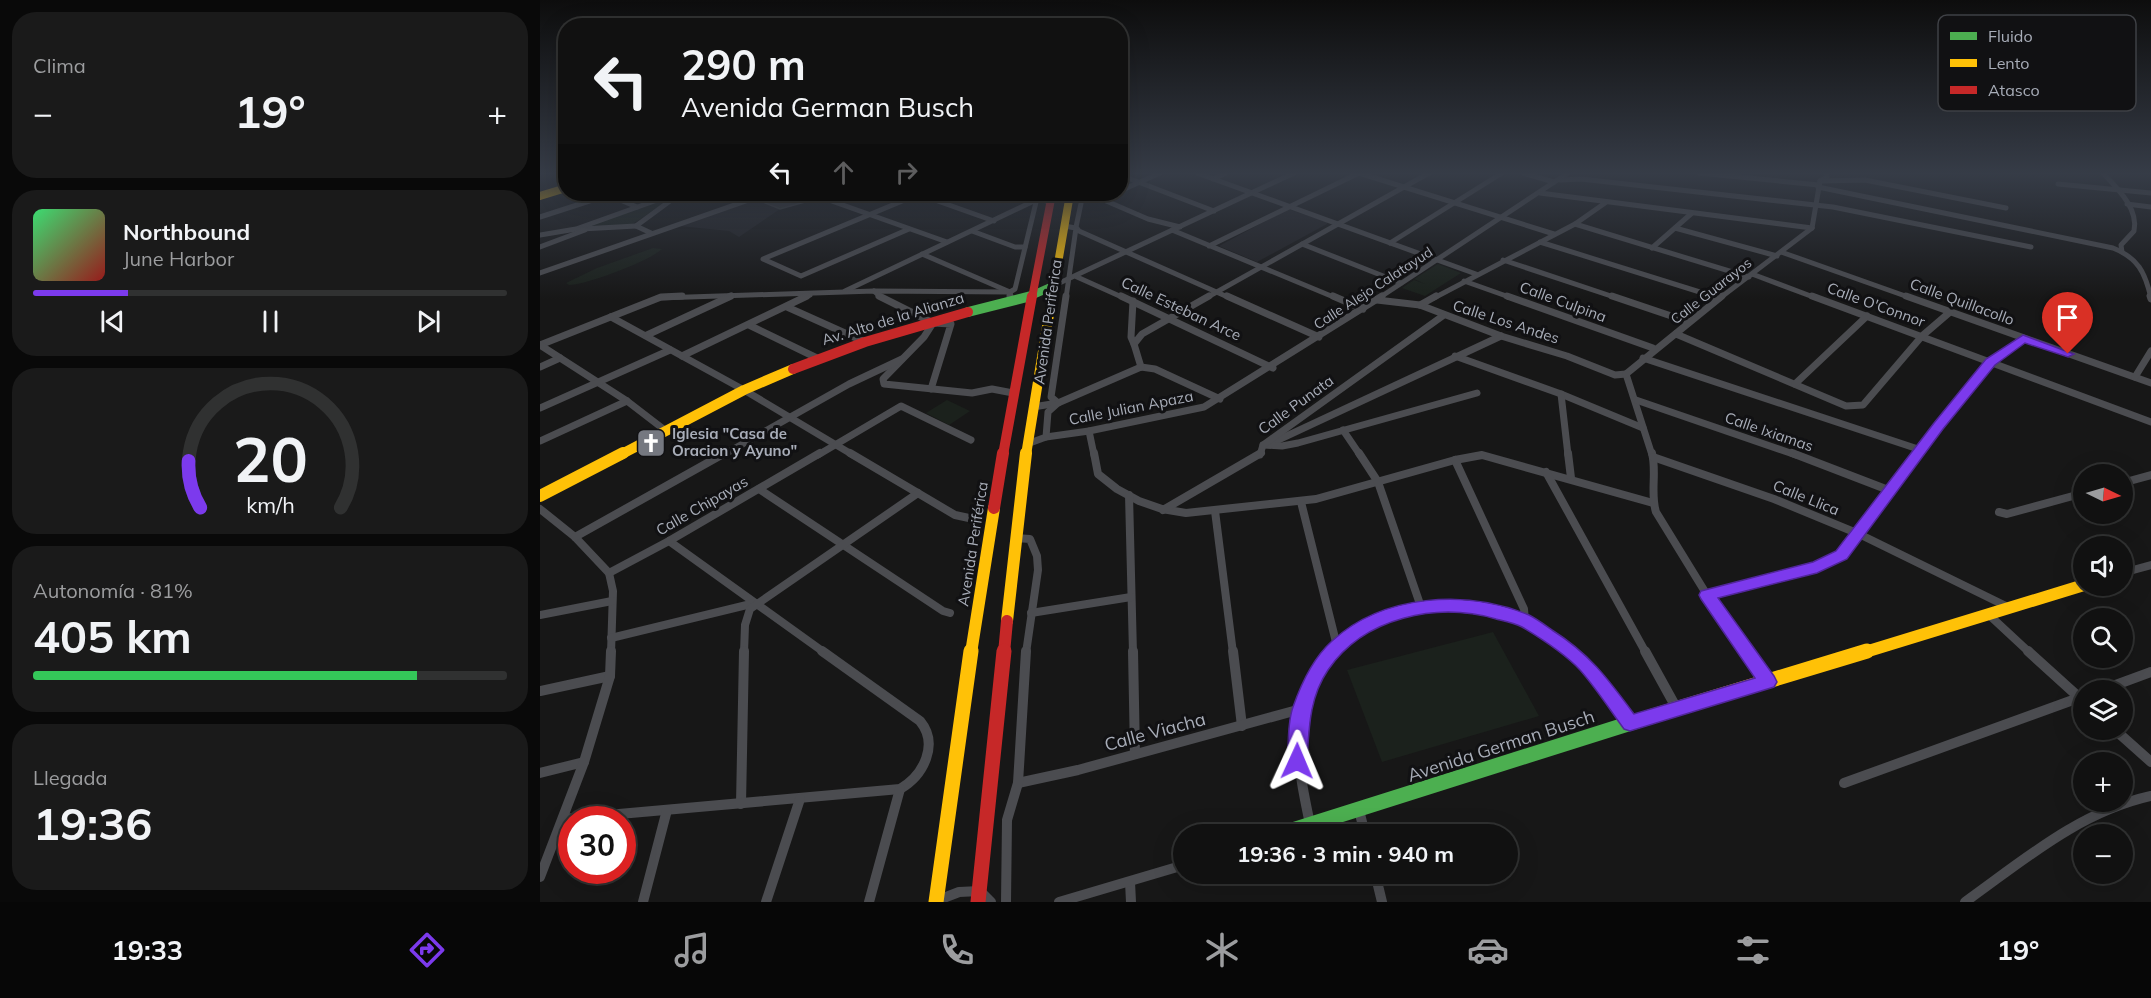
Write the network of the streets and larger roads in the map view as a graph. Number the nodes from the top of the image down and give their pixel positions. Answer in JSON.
{"nodes":[{"id":1,"x":615,"y":215,"type":"edge"},
{"id":2,"x":650,"y":215,"type":"edge"},
{"id":3,"x":703,"y":215,"type":"edge"},
{"id":4,"x":866,"y":215,"type":"edge"},
{"id":5,"x":872,"y":215,"type":"edge"},
{"id":6,"x":978,"y":215,"type":"edge"},
{"id":7,"x":1005,"y":215,"type":"edge"},
{"id":8,"x":1032,"y":215,"type":"edge"},
{"id":9,"x":1047,"y":215,"type":"edge"},
{"id":10,"x":1066,"y":215,"type":"edge"},
{"id":11,"x":1079,"y":215,"type":"edge"},
{"id":12,"x":1140,"y":215,"type":"edge"},
{"id":13,"x":1205,"y":215,"type":"edge"},
{"id":14,"x":1273,"y":215,"type":"edge"},
{"id":15,"x":1313,"y":215,"type":"edge"},
{"id":16,"x":1355,"y":215,"type":"edge"},
{"id":17,"x":1434,"y":215,"type":"edge"},
{"id":18,"x":1492,"y":215,"type":"edge"},
{"id":19,"x":1506,"y":215,"type":"edge"},
{"id":20,"x":1588,"y":215,"type":"edge"},
{"id":21,"x":1690,"y":215,"type":"edge"},
{"id":22,"x":1709,"y":215,"type":"edge"},
{"id":23,"x":1814,"y":215,"type":"edge"},
{"id":24,"x":1873,"y":215,"type":"edge"},
{"id":25,"x":1963,"y":215,"type":"edge"},
{"id":26,"x":2132,"y":215,"type":"edge"},
{"id":27,"x":1501,"y":218,"type":"junction"},
{"id":28,"x":994,"y":221,"type":"junction"},
{"id":29,"x":1339,"y":224,"type":"junction"},
{"id":30,"x":1575,"y":224,"type":"junction"},
{"id":31,"x":636,"y":226,"type":"junction"},
{"id":32,"x":1064,"y":226,"type":"junction"},
{"id":33,"x":1180,"y":226,"type":"junction"},
{"id":34,"x":1077,"y":228,"type":"junction"},
{"id":35,"x":1675,"y":228,"type":"junction"},
{"id":36,"x":1812,"y":228,"type":"junction"},
{"id":37,"x":576,"y":229,"type":"junction"},
{"id":38,"x":590,"y":229,"type":"junction"},
{"id":39,"x":909,"y":229,"type":"junction"},
{"id":40,"x":1172,"y":230,"type":"junction"},
{"id":41,"x":972,"y":231,"type":"junction"},
{"id":42,"x":651,"y":233,"type":"junction"},
{"id":43,"x":1554,"y":234,"type":"junction"},
{"id":44,"x":540,"y":235,"type":"edge"},
{"id":45,"x":1540,"y":242,"type":"junction"},
{"id":46,"x":947,"y":243,"type":"junction"},
{"id":47,"x":1390,"y":243,"type":"junction"},
{"id":48,"x":1302,"y":244,"type":"junction"},
{"id":49,"x":1209,"y":246,"type":"junction"},
{"id":50,"x":540,"y":247,"type":"edge"},
{"id":51,"x":2031,"y":247,"type":"dead end"},
{"id":52,"x":1024,"y":248,"type":"junction"},
{"id":53,"x":1652,"y":248,"type":"junction"},
{"id":54,"x":1128,"y":252,"type":"junction"},
{"id":55,"x":2122,"y":252,"type":"junction"},
{"id":56,"x":922,"y":254,"type":"junction"},
{"id":57,"x":1779,"y":254,"type":"junction"},
{"id":58,"x":1439,"y":260,"type":"junction"},
{"id":59,"x":1503,"y":260,"type":"junction"},
{"id":60,"x":1261,"y":267,"type":"junction"},
{"id":61,"x":540,"y":273,"type":"edge"},
{"id":62,"x":1476,"y":274,"type":"junction"},
{"id":63,"x":1750,"y":275,"type":"junction"},
{"id":64,"x":1077,"y":277,"type":"junction"},
{"id":65,"x":1067,"y":280,"type":"junction"},
{"id":66,"x":1464,"y":281,"type":"junction"},
{"id":67,"x":1401,"y":283,"type":"junction"},
{"id":68,"x":1053,"y":286,"type":"junction"},
{"id":69,"x":874,"y":291,"type":"junction"},
{"id":70,"x":843,"y":292,"type":"junction"},
{"id":71,"x":1218,"y":292,"type":"junction"},
{"id":72,"x":814,"y":293,"type":"junction"},
{"id":73,"x":733,"y":295,"type":"junction"},
{"id":74,"x":1010,"y":297,"type":"junction"},
{"id":75,"x":1030,"y":297,"type":"junction"},
{"id":76,"x":1719,"y":298,"type":"junction"},
{"id":77,"x":2151,"y":299,"type":"edge"},
{"id":78,"x":1376,"y":300,"type":"junction"},
{"id":79,"x":1133,"y":301,"type":"junction"},
{"id":80,"x":1420,"y":305,"type":"junction"},
{"id":81,"x":787,"y":307,"type":"junction"},
{"id":82,"x":1363,"y":309,"type":"junction"},
{"id":83,"x":1950,"y":312,"type":"junction"},
{"id":84,"x":1444,"y":315,"type":"junction"},
{"id":85,"x":1867,"y":315,"type":"junction"},
{"id":86,"x":611,"y":317,"type":"junction"},
{"id":87,"x":1170,"y":318,"type":"junction"},
{"id":88,"x":1689,"y":322,"type":"junction"},
{"id":89,"x":933,"y":323,"type":"junction"},
{"id":90,"x":749,"y":325,"type":"junction"},
{"id":91,"x":1676,"y":334,"type":"junction"},
{"id":92,"x":647,"y":335,"type":"junction"},
{"id":93,"x":1501,"y":336,"type":"junction"},
{"id":94,"x":1923,"y":336,"type":"junction"},
{"id":95,"x":1319,"y":337,"type":"junction"},
{"id":96,"x":2023,"y":339,"type":"junction"},
{"id":97,"x":865,"y":342,"type":"junction"},
{"id":98,"x":1134,"y":344,"type":"junction"},
{"id":99,"x":540,"y":345,"type":"edge"},
{"id":100,"x":1653,"y":348,"type":"junction"},
{"id":101,"x":669,"y":350,"type":"junction"},
{"id":102,"x":2151,"y":351,"type":"edge"},
{"id":103,"x":682,"y":356,"type":"junction"},
{"id":104,"x":1455,"y":356,"type":"junction"},
{"id":105,"x":560,"y":358,"type":"junction"},
{"id":106,"x":816,"y":358,"type":"junction"},
{"id":107,"x":1643,"y":358,"type":"junction"},
{"id":108,"x":902,"y":359,"type":"junction"},
{"id":109,"x":1991,"y":362,"type":"junction"},
{"id":110,"x":540,"y":367,"type":"edge"},
{"id":111,"x":1141,"y":367,"type":"junction"},
{"id":112,"x":1273,"y":368,"type":"junction"},
{"id":113,"x":1626,"y":374,"type":"junction"},
{"id":114,"x":2135,"y":377,"type":"junction"},
{"id":115,"x":597,"y":381,"type":"junction"},
{"id":116,"x":2151,"y":383,"type":"edge"},
{"id":117,"x":1795,"y":384,"type":"junction"},
{"id":118,"x":932,"y":389,"type":"junction"},
{"id":119,"x":744,"y":390,"type":"junction"},
{"id":120,"x":1013,"y":393,"type":"junction"},
{"id":121,"x":1477,"y":393,"type":"dead end"},
{"id":122,"x":1561,"y":394,"type":"junction"},
{"id":123,"x":1220,"y":399,"type":"junction"},
{"id":124,"x":1636,"y":400,"type":"junction"},
{"id":125,"x":627,"y":401,"type":"junction"},
{"id":126,"x":1058,"y":403,"type":"junction"},
{"id":127,"x":1033,"y":407,"type":"junction"},
{"id":128,"x":540,"y":408,"type":"edge"},
{"id":129,"x":790,"y":419,"type":"junction"},
{"id":130,"x":2151,"y":422,"type":"edge"},
{"id":131,"x":1643,"y":428,"type":"junction"},
{"id":132,"x":1343,"y":430,"type":"junction"},
{"id":133,"x":666,"y":431,"type":"junction"},
{"id":134,"x":1089,"y":431,"type":"junction"},
{"id":135,"x":1046,"y":437,"type":"junction"},
{"id":136,"x":971,"y":440,"type":"dead end"},
{"id":137,"x":540,"y":441,"type":"edge"},
{"id":138,"x":835,"y":444,"type":"junction"},
{"id":139,"x":1027,"y":444,"type":"junction"},
{"id":140,"x":1266,"y":444,"type":"junction"},
{"id":141,"x":1921,"y":450,"type":"junction"},
{"id":142,"x":1653,"y":457,"type":"junction"},
{"id":143,"x":1455,"y":460,"type":"junction"},
{"id":144,"x":1546,"y":472,"type":"junction"},
{"id":145,"x":2151,"y":476,"type":"edge"},
{"id":146,"x":1571,"y":478,"type":"junction"},
{"id":147,"x":2133,"y":480,"type":"edge"},
{"id":148,"x":1378,"y":482,"type":"junction"},
{"id":149,"x":759,"y":489,"type":"junction"},
{"id":150,"x":1891,"y":491,"type":"junction"},
{"id":151,"x":918,"y":493,"type":"junction"},
{"id":152,"x":1129,"y":495,"type":"junction"},
{"id":153,"x":540,"y":496,"type":"edge"},
{"id":154,"x":2073,"y":496,"type":"edge"},
{"id":155,"x":1301,"y":502,"type":"junction"},
{"id":156,"x":1653,"y":502,"type":"junction"},
{"id":157,"x":540,"y":509,"type":"edge"},
{"id":158,"x":1163,"y":510,"type":"junction"},
{"id":159,"x":1215,"y":511,"type":"junction"},
{"id":160,"x":1999,"y":512,"type":"dead end"},
{"id":161,"x":969,"y":518,"type":"dead end"},
{"id":162,"x":1859,"y":534,"type":"junction"},
{"id":163,"x":575,"y":537,"type":"junction"},
{"id":164,"x":1015,"y":538,"type":"junction"},
{"id":165,"x":669,"y":541,"type":"junction"},
{"id":166,"x":844,"y":545,"type":"junction"},
{"id":167,"x":2151,"y":565,"type":"edge"},
{"id":168,"x":2133,"y":570,"type":"edge"},
{"id":169,"x":609,"y":573,"type":"junction"},
{"id":170,"x":2073,"y":588,"type":"edge"},
{"id":171,"x":1707,"y":595,"type":"junction"},
{"id":172,"x":1131,"y":597,"type":"junction"},
{"id":173,"x":612,"y":601,"type":"junction"},
{"id":174,"x":755,"y":603,"type":"junction"},
{"id":175,"x":1422,"y":607,"type":"junction"},
{"id":176,"x":2008,"y":607,"type":"junction"},
{"id":177,"x":950,"y":613,"type":"dead end"},
{"id":178,"x":1031,"y":614,"type":"junction"},
{"id":179,"x":1988,"y":614,"type":"junction"},
{"id":180,"x":540,"y":615,"type":"edge"},
{"id":181,"x":1525,"y":621,"type":"junction"},
{"id":182,"x":611,"y":638,"type":"junction"},
{"id":183,"x":1337,"y":646,"type":"junction"},
{"id":184,"x":2151,"y":672,"type":"edge"},
{"id":185,"x":610,"y":676,"type":"junction"},
{"id":186,"x":2129,"y":680,"type":"edge"},
{"id":187,"x":1768,"y":682,"type":"junction"},
{"id":188,"x":540,"y":691,"type":"edge"},
{"id":189,"x":2073,"y":691,"type":"edge"},
{"id":190,"x":2073,"y":702,"type":"edge"},
{"id":191,"x":1301,"y":709,"type":"junction"},
{"id":192,"x":1677,"y":709,"type":"junction"},
{"id":193,"x":1630,"y":723,"type":"junction"},
{"id":194,"x":1242,"y":726,"type":"junction"},
{"id":195,"x":2126,"y":740,"type":"edge"},
{"id":196,"x":1135,"y":754,"type":"junction"},
{"id":197,"x":584,"y":762,"type":"junction"},
{"id":198,"x":2151,"y":762,"type":"edge"},
{"id":199,"x":540,"y":773,"type":"edge"},
{"id":200,"x":1018,"y":783,"type":"junction"},
{"id":201,"x":1844,"y":783,"type":"dead end"},
{"id":202,"x":900,"y":789,"type":"junction"},
{"id":203,"x":2151,"y":796,"type":"edge"},
{"id":204,"x":800,"y":799,"type":"junction"},
{"id":205,"x":741,"y":804,"type":"junction"},
{"id":206,"x":568,"y":806,"type":"edge"},
{"id":207,"x":667,"y":810,"type":"junction"},
{"id":208,"x":1359,"y":810,"type":"junction"},
{"id":209,"x":636,"y":813,"type":"edge"},
{"id":210,"x":1310,"y":824,"type":"edge"},
{"id":211,"x":1313,"y":824,"type":"edge"},
{"id":212,"x":1362,"y":824,"type":"edge"},
{"id":213,"x":558,"y":832,"type":"edge"},
{"id":214,"x":1173,"y":868,"type":"edge"},
{"id":215,"x":540,"y":877,"type":"edge"},
{"id":216,"x":1130,"y":882,"type":"junction"},
{"id":217,"x":1377,"y":884,"type":"edge"},
{"id":218,"x":979,"y":896,"type":"edge"},
{"id":219,"x":643,"y":902,"type":"edge"},
{"id":220,"x":766,"y":902,"type":"edge"},
{"id":221,"x":869,"y":902,"type":"edge"},
{"id":222,"x":936,"y":902,"type":"edge"},
{"id":223,"x":991,"y":902,"type":"edge"},
{"id":224,"x":1006,"y":902,"type":"edge"},
{"id":225,"x":1059,"y":902,"type":"edge"},
{"id":226,"x":1131,"y":902,"type":"edge"},
{"id":227,"x":1382,"y":902,"type":"edge"},
{"id":228,"x":1965,"y":902,"type":"edge"}],
"edges":[{"from":1,"to":37,"type":"street"},
{"from":2,"to":31,"type":"street"},
{"from":3,"to":42,"type":"street"},
{"from":4,"to":39,"type":"street"},
{"from":5,"to":39,"type":"street"},
{"from":6,"to":28,"type":"street"},
{"from":7,"to":28,"type":"street"},
{"from":8,"to":52,"type":"street"},
{"from":9,"to":75,"type":"street","name":"Avenida Periférica"},
{"from":10,"to":32,"type":"street"},
{"from":11,"to":34,"type":"street","name":"Avenida Periferica"},
{"from":12,"to":33,"type":"street"},
{"from":13,"to":33,"type":"street"},
{"from":14,"to":49,"type":"street"},
{"from":15,"to":29,"type":"street"},
{"from":16,"to":29,"type":"street"},
{"from":17,"to":47,"type":"street"},
{"from":18,"to":27,"type":"street"},
{"from":19,"to":27,"type":"street","name":"Calle Alejo Calatayud"},
{"from":20,"to":30,"type":"street"},
{"from":21,"to":35,"type":"street"},
{"from":22,"to":36,"type":"street"},
{"from":23,"to":36,"type":"street"},
{"from":24,"to":51,"type":"street"},
{"from":25,"to":55,"type":"street"},
{"from":26,"to":55,"type":"street"},
{"from":27,"to":43,"type":"street"},
{"from":27,"to":58,"type":"street","name":"Calle Alejo Calatayud"},
{"from":28,"to":41,"type":"street"},
{"from":29,"to":47,"type":"street"},
{"from":29,"to":48,"type":"street"},
{"from":30,"to":43,"type":"street"},
{"from":30,"to":53,"type":"street","name":"Calle O'Connor"},
{"from":31,"to":38,"type":"street"},
{"from":31,"to":42,"type":"street"},
{"from":32,"to":34,"type":"street"},
{"from":32,"to":68,"type":"street"},
{"from":33,"to":40,"type":"street"},
{"from":34,"to":54,"type":"street"},
{"from":34,"to":65,"type":"street","name":"Avenida Periferica"},
{"from":35,"to":53,"type":"street"},
{"from":35,"to":57,"type":"street","name":"Calle Quillacollo"},
{"from":36,"to":57,"type":"street","name":"Calle Guarayos"},
{"from":37,"to":38,"type":"street"},
{"from":37,"to":44,"type":"street"},
{"from":38,"to":50,"type":"street"},
{"from":39,"to":46,"type":"street"},
{"from":40,"to":49,"type":"street"},
{"from":40,"to":54,"type":"street"},
{"from":41,"to":46,"type":"street"},
{"from":41,"to":52,"type":"street"},
{"from":42,"to":61,"type":"street"},
{"from":43,"to":45,"type":"street"},
{"from":45,"to":59,"type":"street"},
{"from":45,"to":76,"type":"street"},
{"from":46,"to":56,"type":"street"},
{"from":47,"to":58,"type":"street"},
{"from":48,"to":60,"type":"street"},
{"from":48,"to":67,"type":"street"},
{"from":49,"to":60,"type":"street"},
{"from":52,"to":74,"type":"street"},
{"from":53,"to":63,"type":"street","name":"Calle O'Connor"},
{"from":54,"to":64,"type":"street"},
{"from":54,"to":71,"type":"street"},
{"from":55,"to":77,"type":"street"},
{"from":56,"to":70,"type":"street"},
{"from":56,"to":74,"type":"street"},
{"from":57,"to":63,"type":"street","name":"Calle Guarayos"},
{"from":57,"to":83,"type":"street","name":"Calle Quillacollo"},
{"from":58,"to":62,"type":"street"},
{"from":58,"to":67,"type":"street","name":"Calle Alejo Calatayud"},
{"from":59,"to":62,"type":"street"},
{"from":59,"to":88,"type":"street"},
{"from":60,"to":71,"type":"street"},
{"from":60,"to":82,"type":"street"},
{"from":62,"to":66,"type":"street"},
{"from":63,"to":76,"type":"street","name":"Calle Guarayos"},
{"from":63,"to":85,"type":"street","name":"Calle O'Connor"},
{"from":64,"to":65,"type":"street"},
{"from":64,"to":79,"type":"street","name":"Calle Esteban Arce"},
{"from":65,"to":68,"type":"street"},
{"from":65,"to":126,"type":"street","name":"Avenida Periferica"},
{"from":66,"to":80,"type":"street"},
{"from":66,"to":100,"type":"street","name":"Calle Culpina"},
{"from":67,"to":78,"type":"street","name":"Calle Alejo Calatayud"},
{"from":68,"to":75,"type":"street","name":"Av. Alto de la Alianza"},
{"from":68,"to":127,"type":"street"},
{"from":69,"to":70,"type":"street"},
{"from":69,"to":74,"type":"street"},
{"from":69,"to":89,"type":"street"},
{"from":70,"to":72,"type":"street"},
{"from":71,"to":87,"type":"street"},
{"from":71,"to":95,"type":"street"},
{"from":72,"to":73,"type":"street"},
{"from":72,"to":81,"type":"street"},
{"from":73,"to":86,"type":"street"},
{"from":73,"to":92,"type":"street"},
{"from":74,"to":75,"type":"street","name":"Av. Alto de la Alianza"},
{"from":74,"to":89,"type":"street","name":"Av. Alto de la Alianza"},
{"from":75,"to":120,"type":"street","name":"Avenida Periférica"},
{"from":76,"to":88,"type":"street","name":"Calle Guarayos"},
{"from":78,"to":80,"type":"street","name":"Calle Los Andes"},
{"from":78,"to":82,"type":"street","name":"Calle Alejo Calatayud"},
{"from":79,"to":87,"type":"street","name":"Calle Esteban Arce"},
{"from":79,"to":98,"type":"street"},
{"from":80,"to":84,"type":"street","name":"Calle Los Andes"},
{"from":81,"to":90,"type":"street"},
{"from":81,"to":97,"type":"street"},
{"from":82,"to":95,"type":"street","name":"Calle Alejo Calatayud"},
{"from":83,"to":94,"type":"street"},
{"from":83,"to":96,"type":"street","name":"Calle Quillacollo"},
{"from":84,"to":93,"type":"street","name":"Calle Los Andes"},
{"from":84,"to":140,"type":"street","name":"Calle Punata"},
{"from":85,"to":94,"type":"street","name":"Calle O'Connor"},
{"from":85,"to":117,"type":"street"},
{"from":86,"to":92,"type":"street"},
{"from":86,"to":99,"type":"street"},
{"from":87,"to":98,"type":"street"},
{"from":87,"to":112,"type":"street","name":"Calle Esteban Arce"},
{"from":88,"to":91,"type":"street","name":"Calle Guarayos"},
{"from":89,"to":97,"type":"street","name":"Av. Alto de la Alianza"},
{"from":89,"to":108,"type":"street"},
{"from":89,"to":118,"type":"street"},
{"from":90,"to":103,"type":"street"},
{"from":90,"to":106,"type":"street"},
{"from":91,"to":100,"type":"street","name":"Calle Guarayos"},
{"from":91,"to":117,"type":"street"},
{"from":92,"to":101,"type":"street"},
{"from":93,"to":104,"type":"street"},
{"from":93,"to":113,"type":"street","name":"Calle Los Andes"},
{"from":94,"to":109,"type":"street","name":"Calle O'Connor"},
{"from":94,"to":117,"type":"street"},
{"from":95,"to":112,"type":"street","name":"Calle Alejo Calatayud"},
{"from":96,"to":109,"type":"street"},
{"from":96,"to":114,"type":"street","name":"Calle Quillacollo"},
{"from":97,"to":106,"type":"street","name":"Av. Alto de la Alianza"},
{"from":98,"to":111,"type":"street"},
{"from":99,"to":105,"type":"street"},
{"from":100,"to":107,"type":"street","name":"Calle Guarayos"},
{"from":101,"to":103,"type":"street"},
{"from":101,"to":115,"type":"street"},
{"from":102,"to":114,"type":"street"},
{"from":103,"to":119,"type":"street"},
{"from":104,"to":122,"type":"street"},
{"from":104,"to":140,"type":"street"},
{"from":105,"to":110,"type":"street"},
{"from":105,"to":115,"type":"street"},
{"from":106,"to":119,"type":"street","name":"Av. Alto de la Alianza"},
{"from":107,"to":113,"type":"street","name":"Calle Guarayos"},
{"from":107,"to":141,"type":"street"},
{"from":108,"to":118,"type":"street"},
{"from":108,"to":129,"type":"street"},
{"from":109,"to":130,"type":"street","name":"Calle O'Connor"},
{"from":109,"to":141,"type":"street"},
{"from":111,"to":123,"type":"street"},
{"from":111,"to":126,"type":"street"},
{"from":112,"to":123,"type":"street","name":"Calle Alejo Calatayud"},
{"from":113,"to":124,"type":"street"},
{"from":114,"to":116,"type":"street","name":"Calle Quillacollo"},
{"from":115,"to":125,"type":"street"},
{"from":115,"to":128,"type":"street"},
{"from":118,"to":120,"type":"street"},
{"from":119,"to":129,"type":"street"},
{"from":119,"to":133,"type":"street","name":"Av. Alto de la Alianza"},
{"from":120,"to":222,"type":"street","name":"Avenida Periférica"},
{"from":121,"to":132,"type":"street"},
{"from":122,"to":131,"type":"street"},
{"from":122,"to":146,"type":"street"},
{"from":123,"to":134,"type":"street","name":"Calle Julian Apaza"},
{"from":124,"to":131,"type":"street"},
{"from":124,"to":150,"type":"street","name":"Calle Ixiamas"},
{"from":125,"to":133,"type":"street"},
{"from":125,"to":137,"type":"street"},
{"from":126,"to":127,"type":"street","name":"Avenida Periferica"},
{"from":126,"to":135,"type":"street"},
{"from":127,"to":139,"type":"street"},
{"from":129,"to":138,"type":"street"},
{"from":129,"to":163,"type":"street"},
{"from":131,"to":142,"type":"street"},
{"from":132,"to":140,"type":"street"},
{"from":132,"to":148,"type":"street"},
{"from":133,"to":153,"type":"street","name":"Av. Alto de la Alianza"},
{"from":134,"to":135,"type":"street","name":"Calle Julian Apaza"},
{"from":134,"to":152,"type":"street"},
{"from":135,"to":139,"type":"street","name":"Calle Julian Apaza"},
{"from":136,"to":138,"type":"street","name":"Calle Chipayas"},
{"from":138,"to":149,"type":"street","name":"Calle Chipayas"},
{"from":138,"to":151,"type":"street"},
{"from":139,"to":164,"type":"street"},
{"from":140,"to":158,"type":"street","name":"Calle Punata"},
{"from":141,"to":150,"type":"street"},
{"from":142,"to":156,"type":"street"},
{"from":142,"to":162,"type":"street","name":"Calle Llica"},
{"from":143,"to":144,"type":"street"},
{"from":143,"to":148,"type":"street"},
{"from":143,"to":181,"type":"street"},
{"from":144,"to":146,"type":"street"},
{"from":144,"to":192,"type":"street"},
{"from":145,"to":147,"type":"street"},
{"from":146,"to":156,"type":"street"},
{"from":148,"to":155,"type":"street"},
{"from":148,"to":175,"type":"street"},
{"from":149,"to":165,"type":"street","name":"Calle Chipayas"},
{"from":149,"to":166,"type":"street"},
{"from":150,"to":162,"type":"street"},
{"from":151,"to":161,"type":"street"},
{"from":151,"to":166,"type":"street"},
{"from":152,"to":158,"type":"street"},
{"from":152,"to":172,"type":"street"},
{"from":154,"to":160,"type":"street"},
{"from":155,"to":159,"type":"street"},
{"from":155,"to":183,"type":"street"},
{"from":156,"to":171,"type":"street"},
{"from":157,"to":163,"type":"street"},
{"from":158,"to":159,"type":"street"},
{"from":159,"to":194,"type":"street"},
{"from":162,"to":171,"type":"street"},
{"from":162,"to":176,"type":"street","name":"Calle Llica"},
{"from":163,"to":169,"type":"street"},
{"from":164,"to":178,"type":"street"},
{"from":164,"to":218,"type":"street"},
{"from":165,"to":169,"type":"street","name":"Calle Chipayas"},
{"from":165,"to":174,"type":"street"},
{"from":166,"to":174,"type":"street"},
{"from":166,"to":177,"type":"street"},
{"from":167,"to":168,"type":"street"},
{"from":169,"to":173,"type":"street"},
{"from":170,"to":176,"type":"street","name":"Avenida German Busch"},
{"from":171,"to":187,"type":"street"},
{"from":172,"to":178,"type":"street"},
{"from":172,"to":196,"type":"street"},
{"from":173,"to":180,"type":"street"},
{"from":173,"to":182,"type":"street"},
{"from":174,"to":182,"type":"street"},
{"from":174,"to":202,"type":"street"},
{"from":174,"to":205,"type":"street"},
{"from":175,"to":181,"type":"street"},
{"from":175,"to":183,"type":"street"},
{"from":176,"to":179,"type":"street","name":"Avenida German Busch"},
{"from":178,"to":200,"type":"street"},
{"from":179,"to":187,"type":"street","name":"Avenida German Busch"},
{"from":179,"to":189,"type":"street"},
{"from":181,"to":193,"type":"street"},
{"from":182,"to":185,"type":"street"},
{"from":183,"to":191,"type":"street"},
{"from":184,"to":186,"type":"street"},
{"from":185,"to":188,"type":"street"},
{"from":185,"to":197,"type":"street"},
{"from":187,"to":192,"type":"street","name":"Avenida German Busch"},
{"from":190,"to":201,"type":"street"},
{"from":191,"to":194,"type":"street","name":"Calle Viacha"},
{"from":191,"to":210,"type":"street"},
{"from":192,"to":193,"type":"street","name":"Avenida German Busch"},
{"from":193,"to":208,"type":"street","name":"Avenida German Busch"},
{"from":194,"to":196,"type":"street","name":"Calle Viacha"},
{"from":195,"to":198,"type":"street"},
{"from":196,"to":200,"type":"street","name":"Calle Viacha"},
{"from":197,"to":199,"type":"street"},
{"from":197,"to":206,"type":"street"},
{"from":200,"to":224,"type":"street"},
{"from":202,"to":204,"type":"street"},
{"from":202,"to":221,"type":"street"},
{"from":203,"to":228,"type":"street"},
{"from":204,"to":205,"type":"street"},
{"from":204,"to":220,"type":"street"},
{"from":205,"to":207,"type":"street"},
{"from":207,"to":209,"type":"street"},
{"from":207,"to":219,"type":"street"},
{"from":208,"to":211,"type":"street","name":"Avenida German Busch"},
{"from":208,"to":212,"type":"street"},
{"from":213,"to":215,"type":"street"},
{"from":214,"to":216,"type":"street"},
{"from":216,"to":225,"type":"street"},
{"from":216,"to":226,"type":"street"},
{"from":217,"to":227,"type":"street"},
{"from":218,"to":222,"type":"street"},
{"from":218,"to":223,"type":"street"}]}
